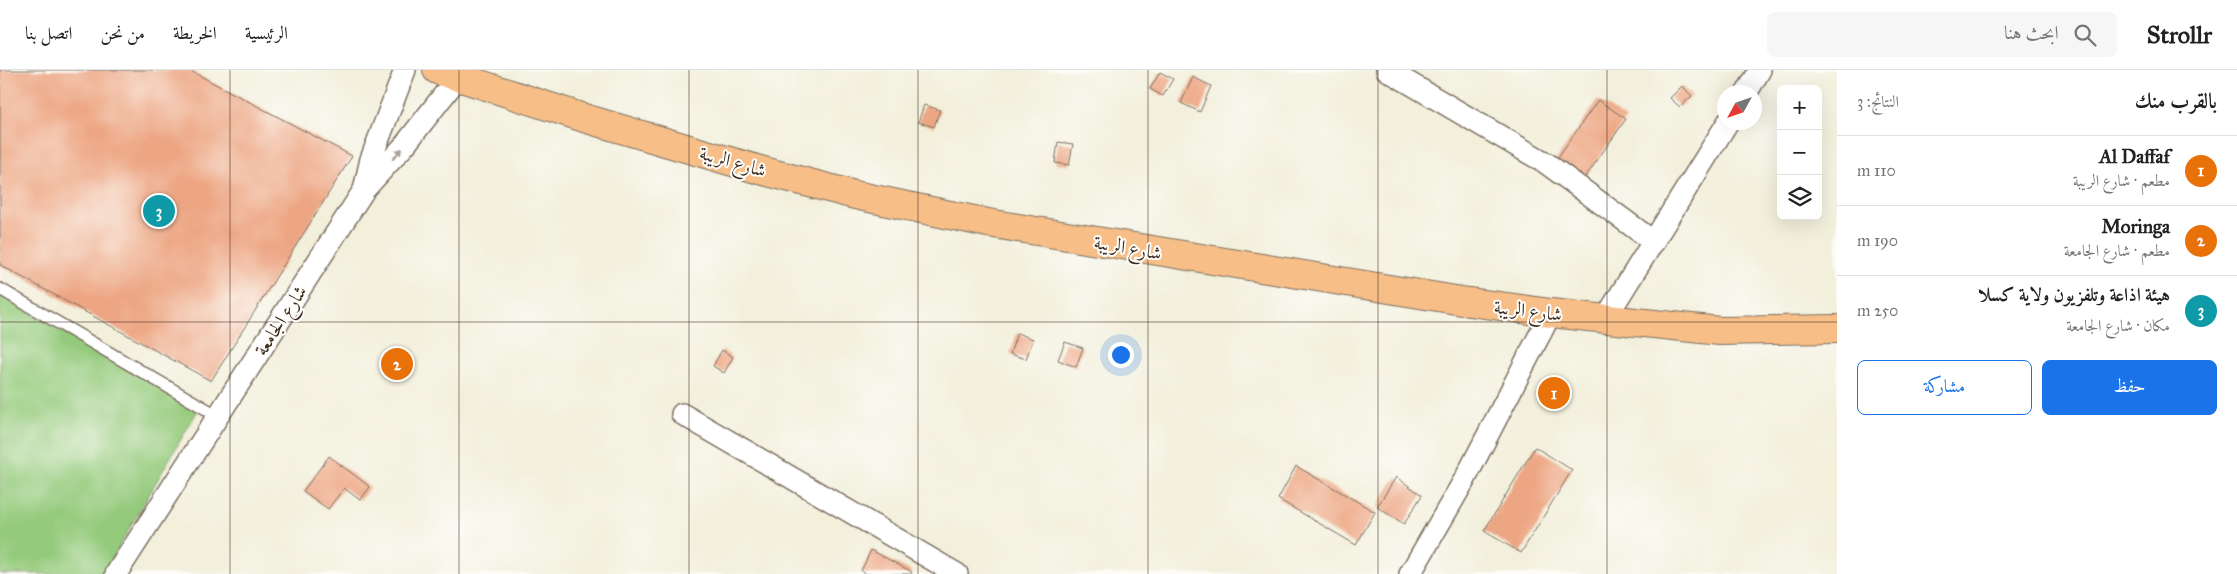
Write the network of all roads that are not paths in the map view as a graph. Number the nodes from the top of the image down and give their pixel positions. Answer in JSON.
{"nodes":[{"id":1,"x":405,"y":70,"type":"edge"},
{"id":2,"x":1387,"y":70,"type":"edge"},
{"id":3,"x":1760,"y":70,"type":"edge"},
{"id":4,"x":447,"y":74,"type":"edge"},
{"id":5,"x":1751,"y":85,"type":"edge"},
{"id":6,"x":1723,"y":130,"type":"edge"},
{"id":7,"x":364,"y":190,"type":"junction"},
{"id":8,"x":1654,"y":242,"type":"junction"},
{"id":9,"x":0,"y":289,"type":"edge"},
{"id":10,"x":1551,"y":313,"type":"junction"},
{"id":11,"x":1605,"y":319,"type":"junction"},
{"id":12,"x":1837,"y":329,"type":"edge"},
{"id":13,"x":682,"y":414,"type":"dead end"},
{"id":14,"x":218,"y":416,"type":"junction"},
{"id":15,"x":116,"y":574,"type":"edge"},
{"id":16,"x":957,"y":574,"type":"edge"},
{"id":17,"x":1410,"y":574,"type":"edge"}],
"edges":[{"from":1,"to":7,"type":"street"},
{"from":2,"to":8,"type":"street"},
{"from":3,"to":5,"type":"street"},
{"from":7,"to":4,"type":"street","name":"شارع الجامعة","one_way":true},
{"from":4,"to":10,"type":"main road","name":"شارع الريبة"},
{"from":6,"to":8,"type":"street"},
{"from":7,"to":14,"type":"street","name":"شارع الجامعة"},
{"from":8,"to":11,"type":"street"},
{"from":9,"to":14,"type":"lane"},
{"from":10,"to":11,"type":"main road","name":"شارع الريبة"},
{"from":10,"to":17,"type":"street"},
{"from":11,"to":12,"type":"main road","name":"شارع الريبة"},
{"from":13,"to":16,"type":"street"},
{"from":14,"to":15,"type":"street","name":"شارع الجامعة"}]}
